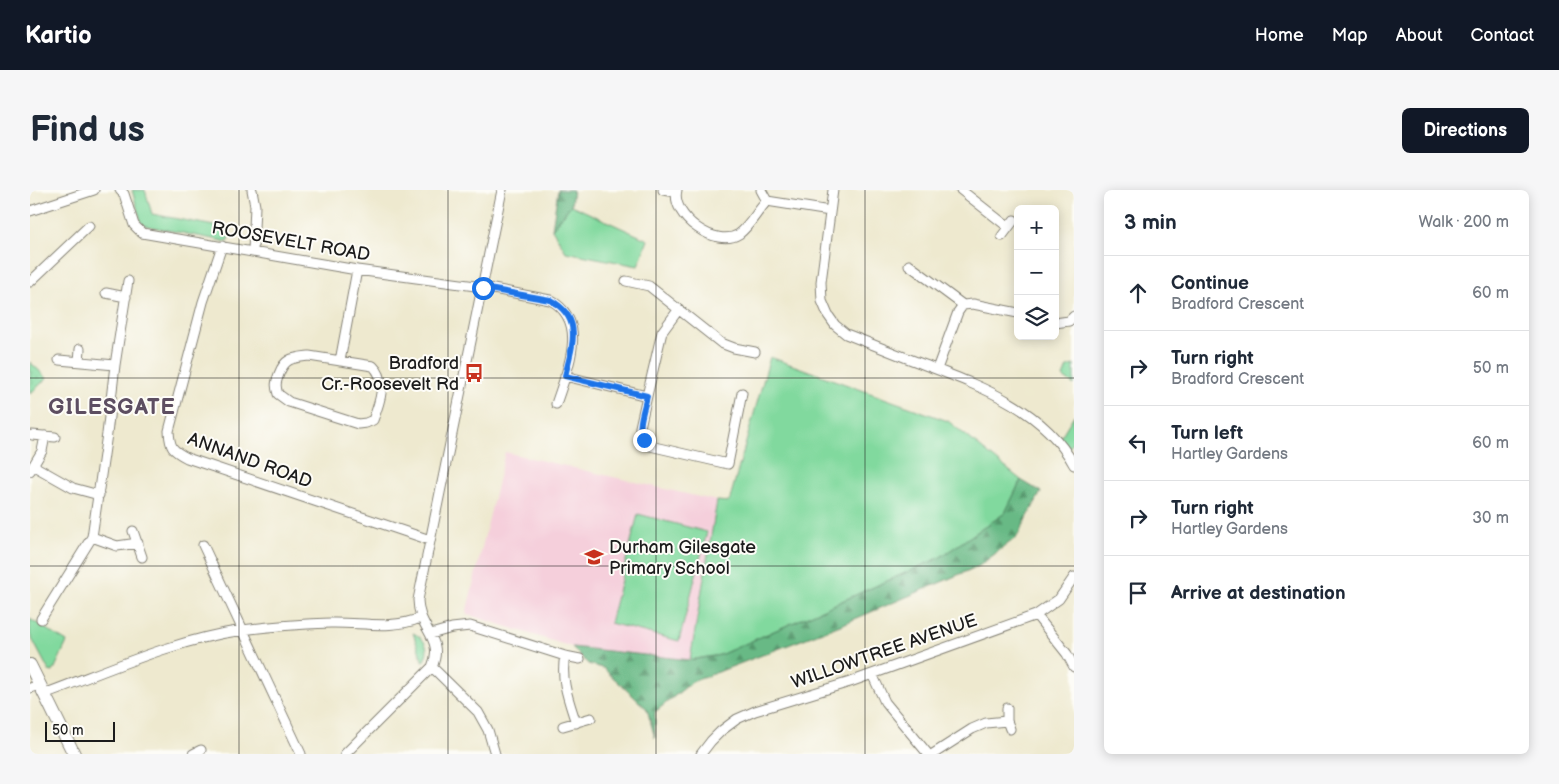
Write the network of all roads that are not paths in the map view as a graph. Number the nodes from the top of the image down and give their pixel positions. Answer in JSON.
{"nodes":[{"id":1,"x":94,"y":190,"type":"edge"},
{"id":2,"x":120,"y":190,"type":"edge"},
{"id":3,"x":252,"y":190,"type":"edge"},
{"id":4,"x":502,"y":190,"type":"edge"},
{"id":5,"x":663,"y":190,"type":"edge"},
{"id":6,"x":761,"y":190,"type":"edge"},
{"id":7,"x":833,"y":190,"type":"edge"},
{"id":8,"x":961,"y":190,"type":"edge"},
{"id":9,"x":676,"y":191,"type":"edge"},
{"id":10,"x":767,"y":201,"type":"junction"},
{"id":11,"x":830,"y":210,"type":"junction"},
{"id":12,"x":30,"y":211,"type":"edge"},
{"id":13,"x":89,"y":226,"type":"dead end"},
{"id":14,"x":1002,"y":236,"type":"dead end"},
{"id":15,"x":222,"y":246,"type":"junction"},
{"id":16,"x":252,"y":251,"type":"junction"},
{"id":17,"x":909,"y":265,"type":"dead end"},
{"id":18,"x":357,"y":270,"type":"junction"},
{"id":19,"x":128,"y":281,"type":"dead end"},
{"id":20,"x":30,"y":282,"type":"edge"},
{"id":21,"x":626,"y":282,"type":"dead end"},
{"id":22,"x":483,"y":288,"type":"junction"},
{"id":23,"x":106,"y":293,"type":"dead end"},
{"id":24,"x":126,"y":297,"type":"junction"},
{"id":25,"x":963,"y":305,"type":"junction"},
{"id":26,"x":679,"y":308,"type":"junction"},
{"id":27,"x":1014,"y":312,"type":"edge"},
{"id":28,"x":1074,"y":316,"type":"edge"},
{"id":29,"x":1059,"y":322,"type":"edge"},
{"id":30,"x":80,"y":349,"type":"dead end"},
{"id":31,"x":755,"y":352,"type":"dead end"},
{"id":32,"x":59,"y":360,"type":"dead end"},
{"id":33,"x":79,"y":361,"type":"junction"},
{"id":34,"x":340,"y":361,"type":"junction"},
{"id":35,"x":115,"y":365,"type":"junction"},
{"id":36,"x":937,"y":369,"type":"junction"},
{"id":37,"x":565,"y":376,"type":"junction"},
{"id":38,"x":742,"y":393,"type":"dead end"},
{"id":39,"x":647,"y":396,"type":"junction"},
{"id":40,"x":556,"y":404,"type":"dead end"},
{"id":41,"x":32,"y":435,"type":"dead end"},
{"id":42,"x":44,"y":436,"type":"junction"},
{"id":43,"x":56,"y":437,"type":"dead end"},
{"id":44,"x":1074,"y":465,"type":"edge"},
{"id":45,"x":32,"y":469,"type":"edge"},
{"id":46,"x":98,"y":495,"type":"junction"},
{"id":47,"x":134,"y":531,"type":"dead end"},
{"id":48,"x":92,"y":537,"type":"junction"},
{"id":49,"x":430,"y":540,"type":"junction"},
{"id":50,"x":138,"y":543,"type":"junction"},
{"id":51,"x":202,"y":545,"type":"dead end"},
{"id":52,"x":142,"y":557,"type":"dead end"},
{"id":53,"x":1074,"y":577,"type":"edge"},
{"id":54,"x":1036,"y":615,"type":"junction"},
{"id":55,"x":420,"y":618,"type":"junction"},
{"id":56,"x":41,"y":619,"type":"dead end"},
{"id":57,"x":242,"y":630,"type":"junction"},
{"id":58,"x":431,"y":634,"type":"junction"},
{"id":59,"x":565,"y":656,"type":"junction"},
{"id":60,"x":580,"y":659,"type":"dead end"},
{"id":61,"x":30,"y":665,"type":"edge"},
{"id":62,"x":432,"y":667,"type":"junction"},
{"id":63,"x":1074,"y":667,"type":"edge"},
{"id":64,"x":872,"y":674,"type":"junction"},
{"id":65,"x":38,"y":689,"type":"edge"},
{"id":66,"x":1007,"y":708,"type":"dead end"},
{"id":67,"x":591,"y":718,"type":"dead end"},
{"id":68,"x":576,"y":723,"type":"junction"},
{"id":69,"x":563,"y":726,"type":"dead end"},
{"id":70,"x":350,"y":753,"type":"edge"},
{"id":71,"x":74,"y":754,"type":"edge"},
{"id":72,"x":302,"y":754,"type":"edge"},
{"id":73,"x":495,"y":754,"type":"edge"},
{"id":74,"x":702,"y":754,"type":"edge"},
{"id":75,"x":928,"y":754,"type":"edge"},
{"id":76,"x":933,"y":754,"type":"edge"}],
"edges":[{"from":1,"to":12,"type":"street"},
{"from":2,"to":15,"type":"street","name":"ROOSEVELT ROAD"},
{"from":3,"to":16,"type":"street"},
{"from":4,"to":22,"type":"street"},
{"from":5,"to":9,"type":"street"},
{"from":6,"to":10,"type":"street"},
{"from":7,"to":11,"type":"street"},
{"from":8,"to":14,"type":"street"},
{"from":9,"to":10,"type":"street"},
{"from":10,"to":11,"type":"street"},
{"from":11,"to":36,"type":"street"},
{"from":13,"to":20,"type":"street"},
{"from":15,"to":16,"type":"street","name":"ROOSEVELT ROAD"},
{"from":15,"to":49,"type":"street","name":"ANNAND ROAD"},
{"from":16,"to":18,"type":"street","name":"ROOSEVELT ROAD"},
{"from":17,"to":25,"type":"street"},
{"from":18,"to":22,"type":"street","name":"ROOSEVELT ROAD"},
{"from":18,"to":34,"type":"street"},
{"from":19,"to":24,"type":"street"},
{"from":21,"to":26,"type":"street"},
{"from":22,"to":37,"type":"street","name":"ROOSEVELT ROAD"},
{"from":22,"to":49,"type":"street"},
{"from":23,"to":24,"type":"street"},
{"from":24,"to":35,"type":"street"},
{"from":25,"to":27,"type":"street"},
{"from":25,"to":36,"type":"street"},
{"from":26,"to":31,"type":"street"},
{"from":26,"to":39,"type":"street"},
{"from":28,"to":29,"type":"street"},
{"from":30,"to":33,"type":"street"},
{"from":32,"to":33,"type":"street"},
{"from":33,"to":35,"type":"street"},
{"from":34,"to":34,"type":"street"},
{"from":35,"to":46,"type":"street"},
{"from":36,"to":44,"type":"street"},
{"from":37,"to":39,"type":"street"},
{"from":37,"to":40,"type":"street","name":"ROOSEVELT ROAD"},
{"from":38,"to":39,"type":"street"},
{"from":41,"to":42,"type":"street"},
{"from":42,"to":43,"type":"street"},
{"from":42,"to":45,"type":"street"},
{"from":45,"to":46,"type":"street"},
{"from":46,"to":48,"type":"street"},
{"from":47,"to":50,"type":"street"},
{"from":48,"to":50,"type":"street"},
{"from":48,"to":56,"type":"street"},
{"from":49,"to":55,"type":"street"},
{"from":50,"to":52,"type":"street"},
{"from":51,"to":57,"type":"street"},
{"from":53,"to":54,"type":"street","name":"WILLOWTREE AVENUE"},
{"from":54,"to":63,"type":"street"},
{"from":54,"to":64,"type":"street","name":"WILLOWTREE AVENUE"},
{"from":55,"to":57,"type":"street"},
{"from":55,"to":58,"type":"street"},
{"from":57,"to":65,"type":"street"},
{"from":57,"to":72,"type":"street"},
{"from":58,"to":59,"type":"street"},
{"from":58,"to":62,"type":"street"},
{"from":59,"to":60,"type":"street"},
{"from":59,"to":68,"type":"street"},
{"from":61,"to":65,"type":"street"},
{"from":62,"to":70,"type":"street"},
{"from":62,"to":73,"type":"street"},
{"from":64,"to":74,"type":"street","name":"WILLOWTREE AVENUE"},
{"from":64,"to":75,"type":"street"},
{"from":65,"to":71,"type":"street"},
{"from":66,"to":76,"type":"street"},
{"from":67,"to":68,"type":"street"},
{"from":68,"to":69,"type":"street"}]}
